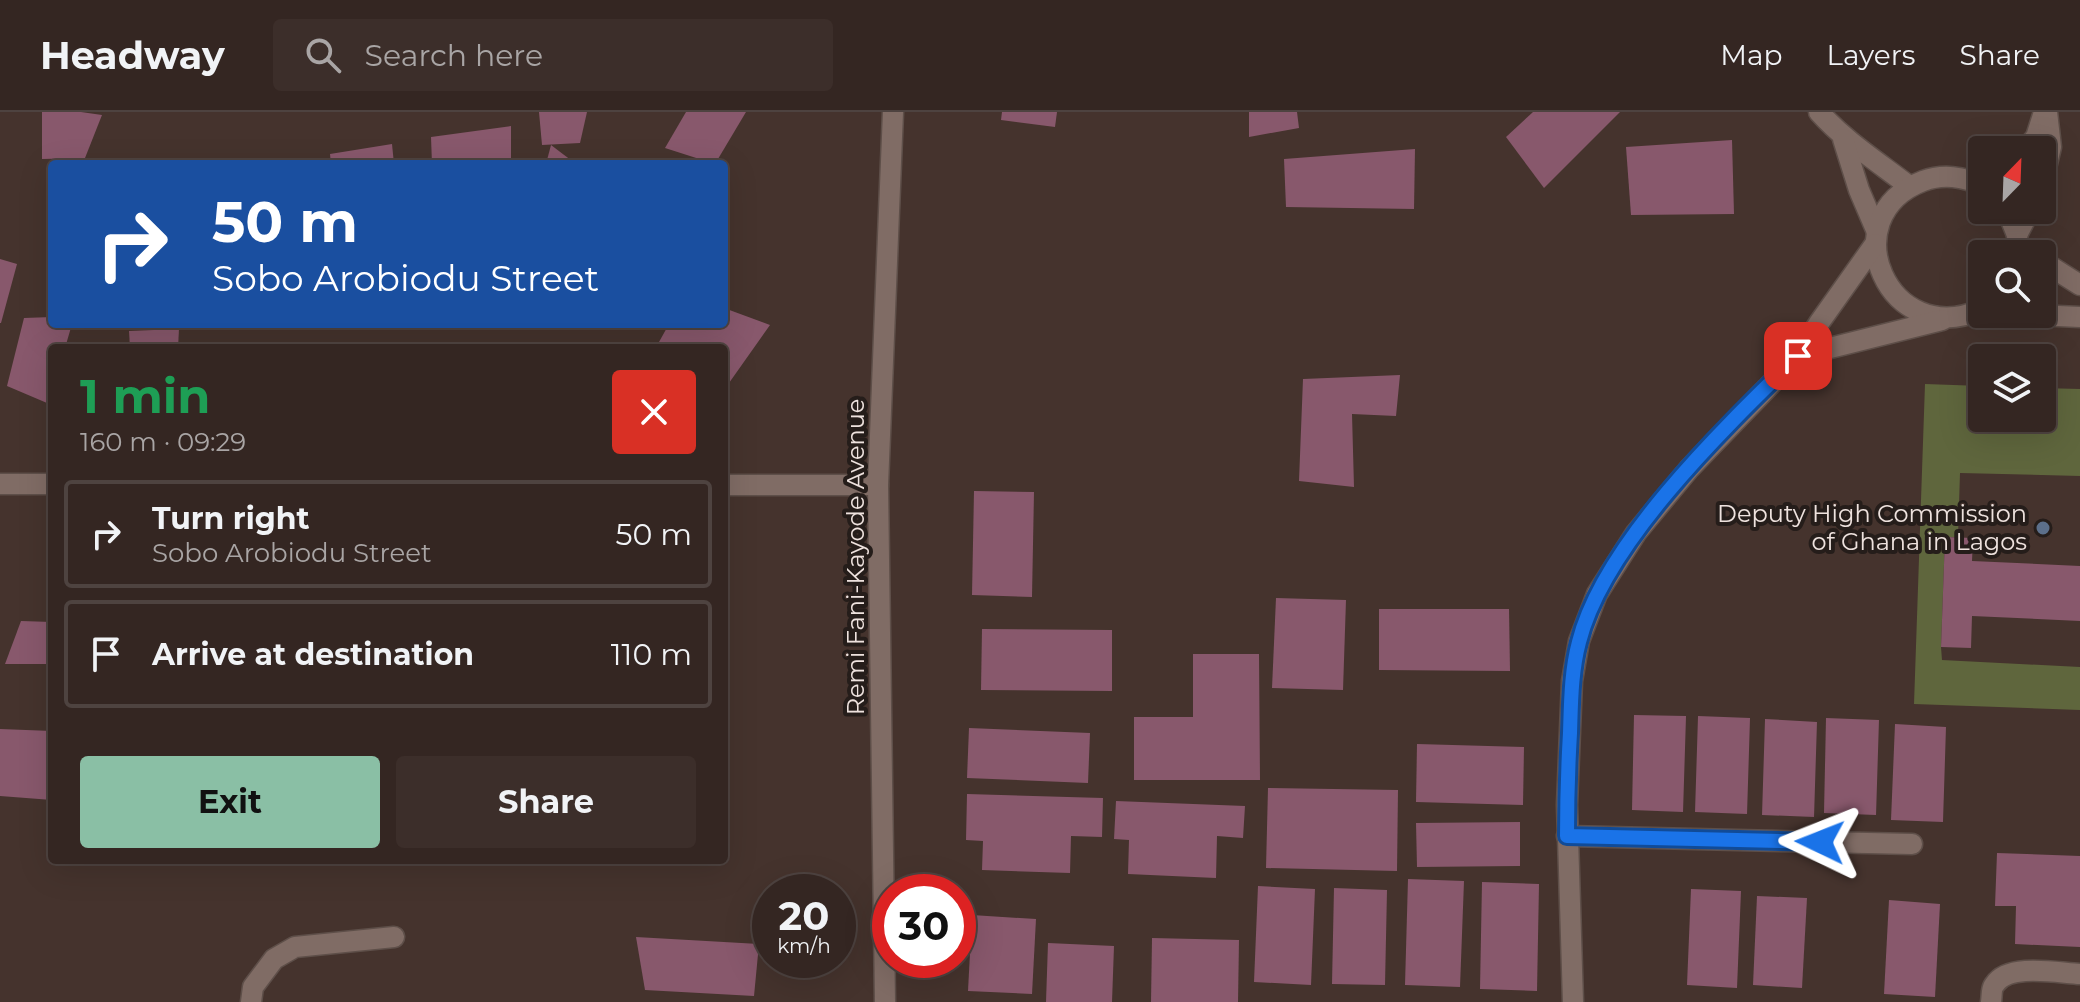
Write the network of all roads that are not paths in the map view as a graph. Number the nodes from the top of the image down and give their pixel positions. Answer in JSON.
{"nodes":[{"id":1,"x":893,"y":112,"type":"edge"},
{"id":2,"x":1819,"y":112,"type":"edge"},
{"id":3,"x":2046,"y":112,"type":"edge"},
{"id":4,"x":2036,"y":136,"type":"edge"},
{"id":5,"x":2049,"y":136,"type":"edge"},
{"id":6,"x":1843,"y":139,"type":"junction"},
{"id":7,"x":1968,"y":179,"type":"edge"},
{"id":8,"x":1909,"y":186,"type":"junction"},
{"id":9,"x":1876,"y":238,"type":"junction"},
{"id":10,"x":2056,"y":270,"type":"edge"},
{"id":11,"x":2080,"y":285,"type":"edge"},
{"id":12,"x":1968,"y":316,"type":"edge"},
{"id":13,"x":2056,"y":316,"type":"edge"},
{"id":14,"x":2080,"y":317,"type":"edge"},
{"id":15,"x":1949,"y":318,"type":"junction"},
{"id":16,"x":1798,"y":356,"type":"junction"},
{"id":17,"x":0,"y":484,"type":"edge"},
{"id":18,"x":48,"y":484,"type":"edge"},
{"id":19,"x":728,"y":485,"type":"edge"},
{"id":20,"x":878,"y":485,"type":"junction"},
{"id":21,"x":1567,"y":836,"type":"junction"},
{"id":22,"x":1912,"y":844,"type":"dead end"},
{"id":23,"x":394,"y":937,"type":"dead end"},
{"id":24,"x":2080,"y":974,"type":"edge"},
{"id":25,"x":251,"y":1002,"type":"edge"},
{"id":26,"x":885,"y":1002,"type":"edge"},
{"id":27,"x":1573,"y":1002,"type":"edge"},
{"id":28,"x":1991,"y":1002,"type":"edge"}],
"edges":[{"from":1,"to":20,"type":"street","name":"Remi Fani-Kayode Avenue"},
{"from":2,"to":6,"type":"street"},
{"from":3,"to":4,"type":"street"},
{"from":3,"to":5,"type":"street"},
{"from":6,"to":8,"type":"street"},
{"from":6,"to":9,"type":"street"},
{"from":7,"to":8,"type":"street"},
{"from":8,"to":9,"type":"street"},
{"from":9,"to":15,"type":"street"},
{"from":9,"to":16,"type":"street"},
{"from":10,"to":11,"type":"street"},
{"from":12,"to":15,"type":"street"},
{"from":13,"to":14,"type":"street"},
{"from":15,"to":16,"type":"street"},
{"from":16,"to":21,"type":"street"},
{"from":17,"to":18,"type":"street"},
{"from":19,"to":20,"type":"street"},
{"from":20,"to":26,"type":"street","name":"Remi Fani-Kayode Avenue"},
{"from":21,"to":22,"type":"street"},
{"from":21,"to":27,"type":"street"},
{"from":23,"to":25,"type":"street"},
{"from":24,"to":28,"type":"street"}]}
